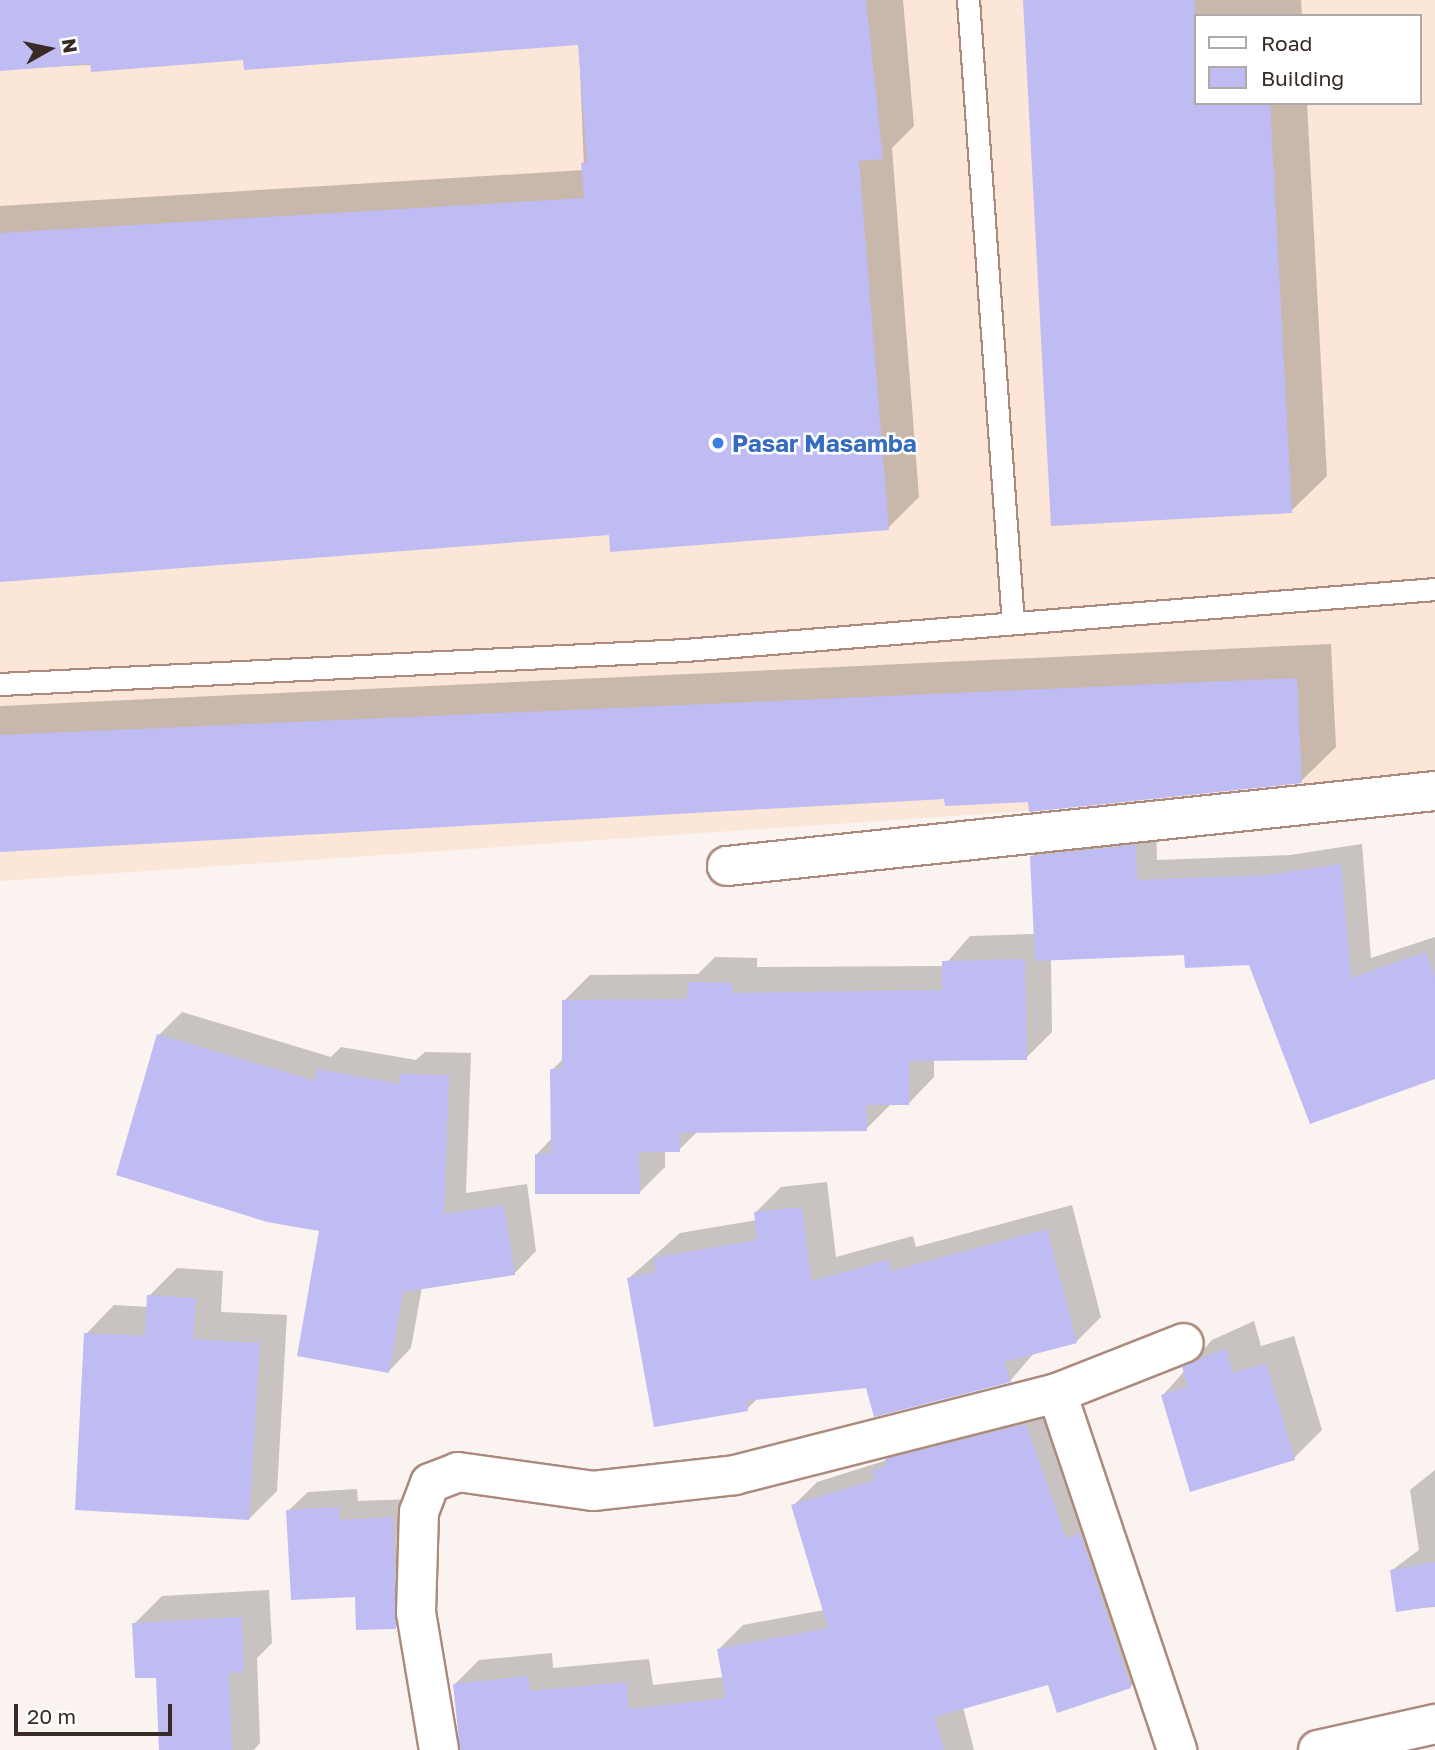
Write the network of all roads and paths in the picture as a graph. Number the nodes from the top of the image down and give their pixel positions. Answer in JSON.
{"nodes":[{"id":1,"x":968,"y":0,"type":"edge"},
{"id":2,"x":1435,"y":589,"type":"edge"},
{"id":3,"x":1013,"y":623,"type":"junction"},
{"id":4,"x":0,"y":684,"type":"edge"},
{"id":5,"x":1435,"y":791,"type":"edge"},
{"id":6,"x":727,"y":866,"type":"dead end"},
{"id":7,"x":1184,"y":1343,"type":"dead end"},
{"id":8,"x":1057,"y":1393,"type":"junction"},
{"id":9,"x":1435,"y":1724,"type":"edge"},
{"id":10,"x":439,"y":1750,"type":"edge"},
{"id":11,"x":1177,"y":1750,"type":"edge"},
{"id":12,"x":1318,"y":1750,"type":"edge"}],
"edges":[{"from":1,"to":3,"type":"lane"},
{"from":2,"to":3,"type":"lane"},
{"from":3,"to":4,"type":"lane"},
{"from":5,"to":6,"type":"street"},
{"from":7,"to":8,"type":"street"},
{"from":8,"to":10,"type":"street"},
{"from":8,"to":11,"type":"street"},
{"from":9,"to":12,"type":"street"}]}
